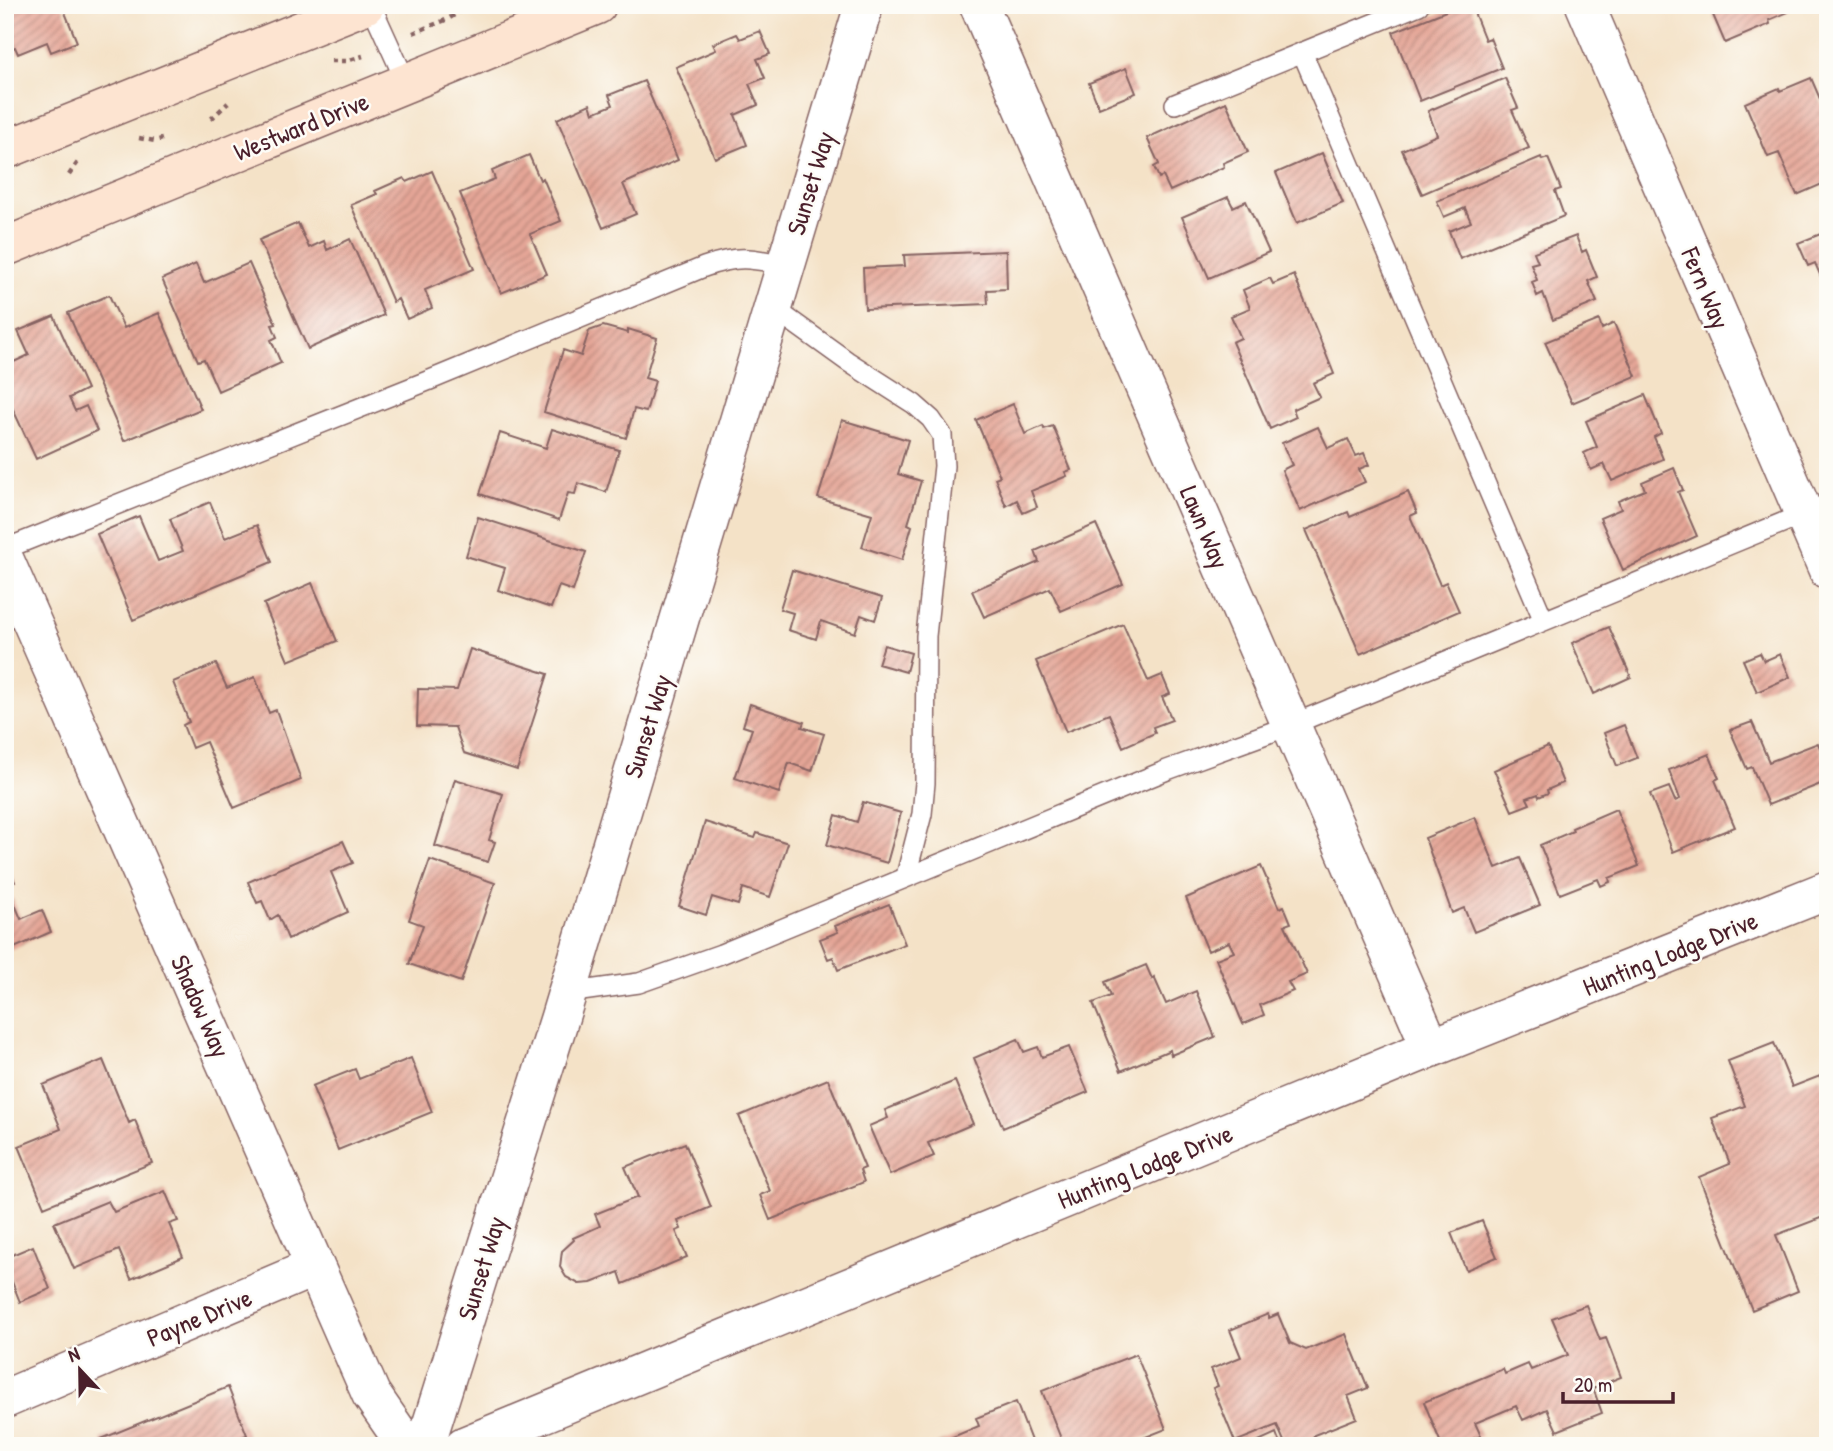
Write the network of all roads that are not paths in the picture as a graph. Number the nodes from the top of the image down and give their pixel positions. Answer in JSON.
{"nodes":[{"id":1,"x":365,"y":5,"type":"edge"},
{"id":2,"x":371,"y":5,"type":"edge"},
{"id":3,"x":597,"y":5,"type":"edge"},
{"id":4,"x":864,"y":5,"type":"edge"},
{"id":5,"x":979,"y":5,"type":"edge"},
{"id":6,"x":1419,"y":5,"type":"edge"},
{"id":7,"x":1585,"y":5,"type":"edge"},
{"id":8,"x":1302,"y":52,"type":"junction"},
{"id":9,"x":406,"y":82,"type":"junction"},
{"id":10,"x":1175,"y":104,"type":"dead end"},
{"id":11,"x":5,"y":150,"type":"edge"},
{"id":12,"x":5,"y":247,"type":"edge"},
{"id":13,"x":785,"y":265,"type":"junction"},
{"id":14,"x":772,"y":307,"type":"junction"},
{"id":15,"x":1816,"y":509,"type":"edge"},
{"id":16,"x":5,"y":549,"type":"edge"},
{"id":17,"x":5,"y":561,"type":"edge"},
{"id":18,"x":1828,"y":570,"type":"edge"},
{"id":19,"x":1544,"y":621,"type":"junction"},
{"id":20,"x":1291,"y":725,"type":"junction"},
{"id":21,"x":906,"y":876,"type":"junction"},
{"id":22,"x":1828,"y":890,"type":"edge"},
{"id":23,"x":567,"y":993,"type":"junction"},
{"id":24,"x":1431,"y":1048,"type":"junction"},
{"id":25,"x":315,"y":1267,"type":"junction"},
{"id":26,"x":5,"y":1399,"type":"edge"},
{"id":27,"x":407,"y":1446,"type":"edge"},
{"id":28,"x":425,"y":1446,"type":"edge"},
{"id":29,"x":464,"y":1446,"type":"edge"}],
"edges":[{"from":1,"to":11,"type":"street"},
{"from":2,"to":9,"type":"lane"},
{"from":3,"to":9,"type":"street","name":"Westward Drive"},
{"from":4,"to":13,"type":"street","name":"Sunset Way"},
{"from":5,"to":20,"type":"street","name":"Lawn Way"},
{"from":6,"to":8,"type":"lane"},
{"from":7,"to":15,"type":"street","name":"Fern Way"},
{"from":8,"to":10,"type":"lane"},
{"from":8,"to":19,"type":"lane"},
{"from":9,"to":12,"type":"street","name":"Westward Drive"},
{"from":13,"to":14,"type":"street","name":"Sunset Way"},
{"from":13,"to":16,"type":"lane"},
{"from":14,"to":21,"type":"lane"},
{"from":14,"to":23,"type":"street","name":"Sunset Way"},
{"from":15,"to":18,"type":"street","name":"Fern Way"},
{"from":15,"to":19,"type":"lane"},
{"from":17,"to":25,"type":"street","name":"Shadow Way"},
{"from":19,"to":20,"type":"lane"},
{"from":20,"to":21,"type":"lane"},
{"from":20,"to":24,"type":"street","name":"Lawn Way"},
{"from":21,"to":23,"type":"lane"},
{"from":22,"to":24,"type":"street","name":"Hunting Lodge Drive"},
{"from":23,"to":28,"type":"street","name":"Sunset Way"},
{"from":24,"to":29,"type":"street","name":"Hunting Lodge Drive"},
{"from":25,"to":26,"type":"street","name":"Payne Drive"},
{"from":25,"to":27,"type":"street","name":"Shadow Way"}]}
